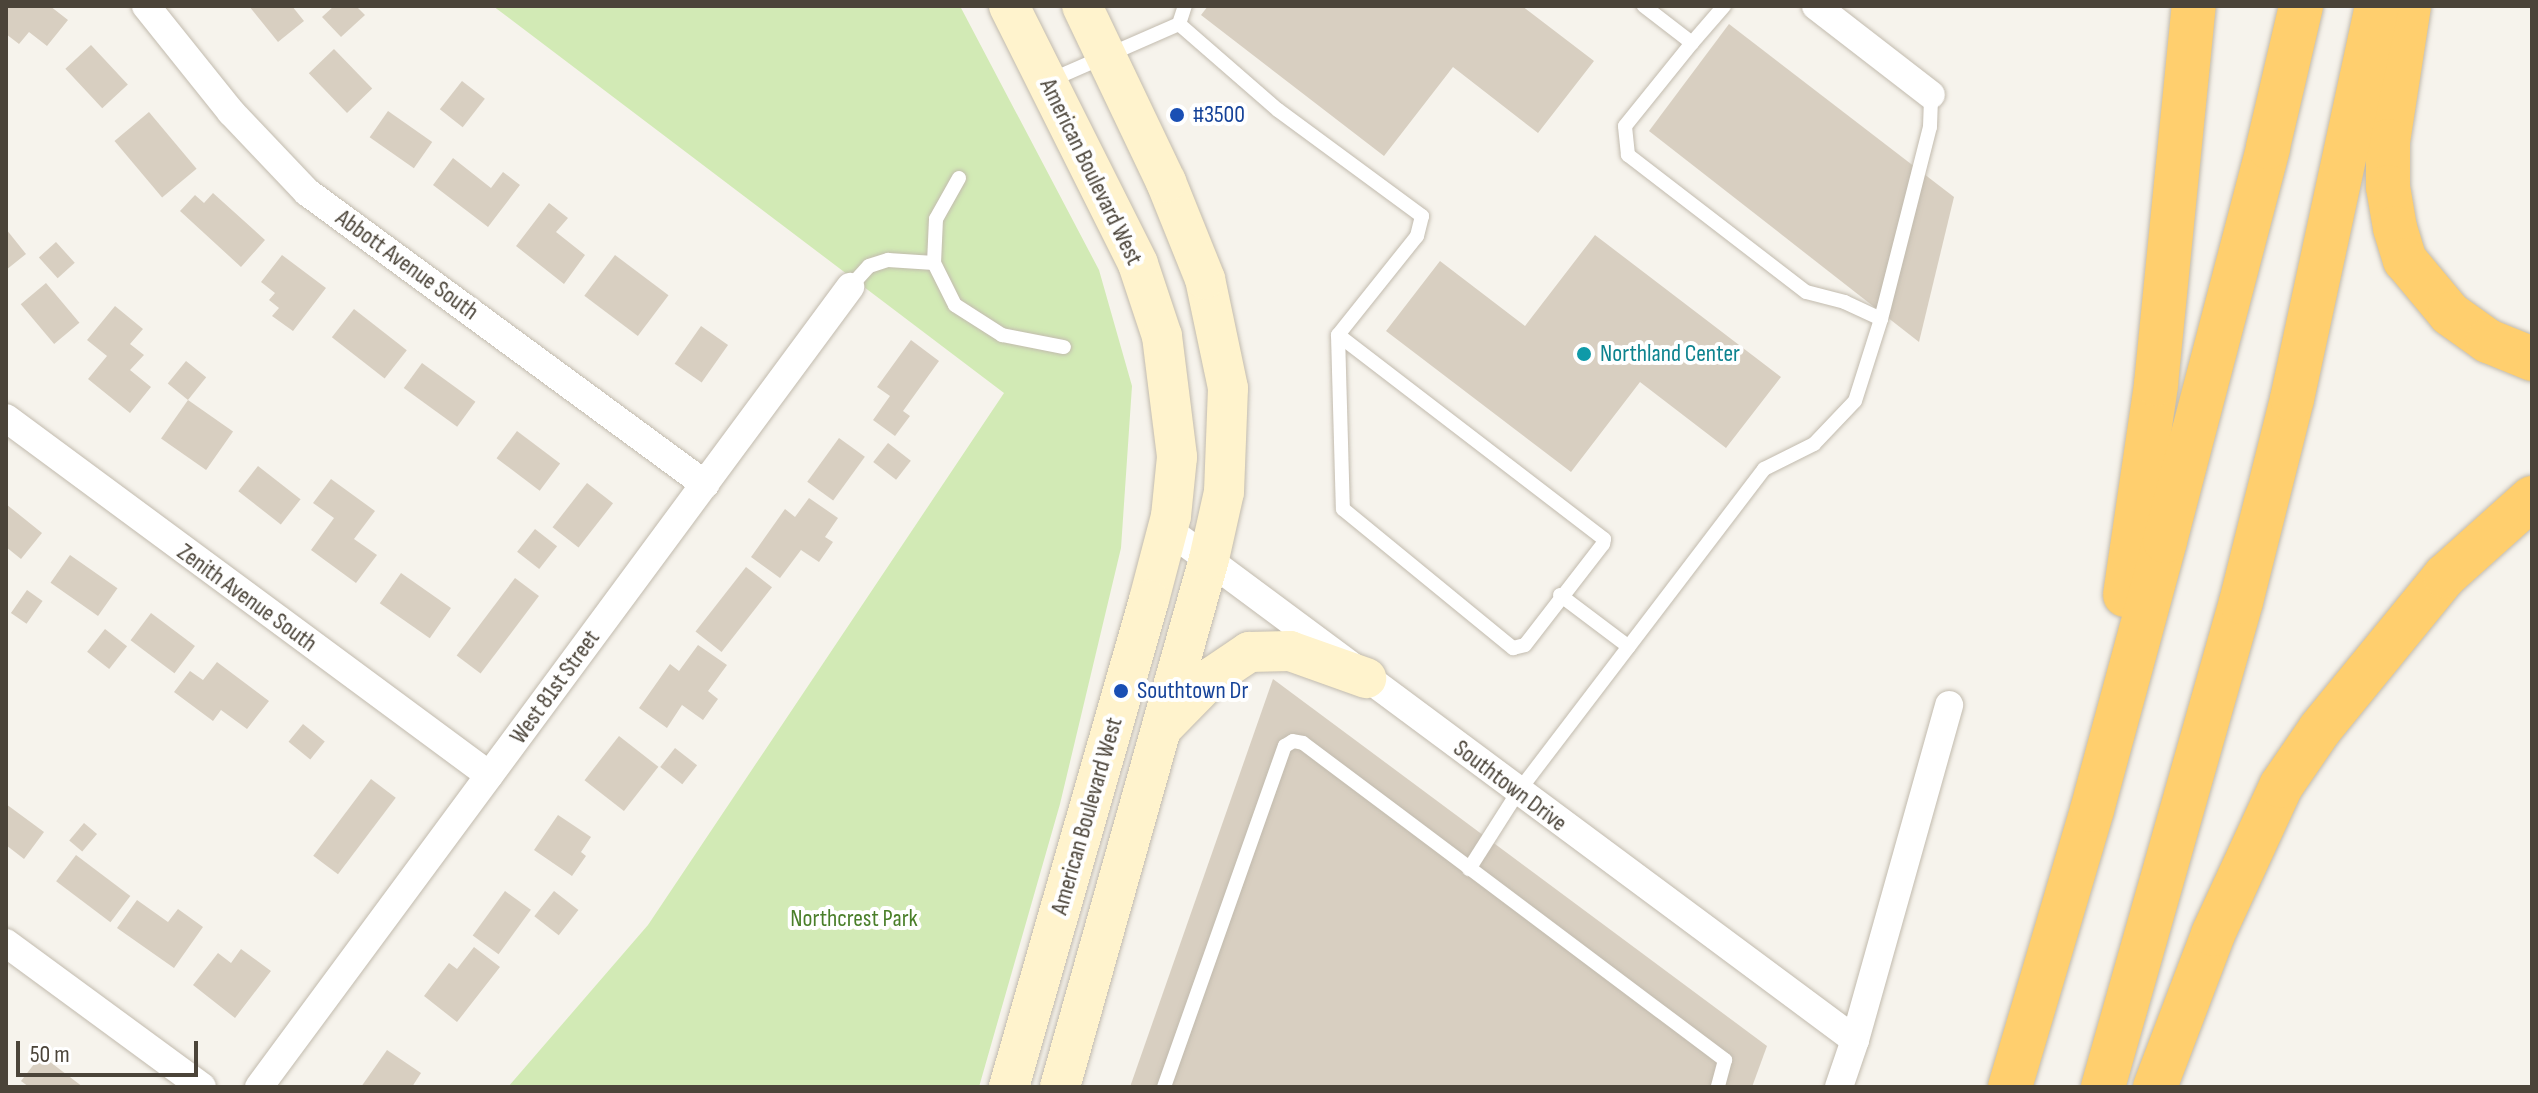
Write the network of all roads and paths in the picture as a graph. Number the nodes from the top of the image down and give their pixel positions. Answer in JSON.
{"nodes":[{"id":1,"x":146,"y":6,"type":"edge"},
{"id":2,"x":1009,"y":6,"type":"edge"},
{"id":3,"x":1082,"y":6,"type":"edge"},
{"id":4,"x":1185,"y":6,"type":"edge"},
{"id":5,"x":1644,"y":6,"type":"edge"},
{"id":6,"x":1724,"y":6,"type":"edge"},
{"id":7,"x":1816,"y":6,"type":"edge"},
{"id":8,"x":2194,"y":6,"type":"edge"},
{"id":9,"x":2301,"y":6,"type":"edge"},
{"id":10,"x":2377,"y":6,"type":"edge"},
{"id":11,"x":2409,"y":6,"type":"edge"},
{"id":12,"x":1179,"y":24,"type":"junction"},
{"id":13,"x":1692,"y":43,"type":"junction"},
{"id":14,"x":1107,"y":57,"type":"junction"},
{"id":15,"x":1047,"y":82,"type":"junction"},
{"id":16,"x":1931,"y":95,"type":"joint"},
{"id":17,"x":959,"y":178,"type":"dead end"},
{"id":18,"x":934,"y":263,"type":"junction"},
{"id":19,"x":850,"y":287,"type":"joint"},
{"id":20,"x":1881,"y":319,"type":"junction"},
{"id":21,"x":1338,"y":335,"type":"junction"},
{"id":22,"x":1064,"y":347,"type":"dead end"},
{"id":23,"x":2532,"y":359,"type":"edge"},
{"id":24,"x":6,"y":418,"type":"edge"},
{"id":25,"x":705,"y":484,"type":"junction"},
{"id":26,"x":2532,"y":498,"type":"edge"},
{"id":27,"x":1167,"y":529,"type":"junction"},
{"id":28,"x":1209,"y":559,"type":"junction"},
{"id":29,"x":1560,"y":595,"type":"junction"},
{"id":30,"x":1629,"y":647,"type":"junction"},
{"id":31,"x":1366,"y":678,"type":"junction"},
{"id":32,"x":1949,"y":705,"type":"dead end"},
{"id":33,"x":1160,"y":730,"type":"junction"},
{"id":34,"x":489,"y":775,"type":"junction"},
{"id":35,"x":1518,"y":792,"type":"junction"},
{"id":36,"x":2092,"y":810,"type":"junction"},
{"id":37,"x":1469,"y":869,"type":"junction"},
{"id":38,"x":6,"y":943,"type":"edge"},
{"id":39,"x":1855,"y":1040,"type":"junction"},
{"id":40,"x":202,"y":1087,"type":"edge"},
{"id":41,"x":259,"y":1087,"type":"edge"},
{"id":42,"x":1009,"y":1087,"type":"edge"},
{"id":43,"x":1060,"y":1087,"type":"edge"},
{"id":44,"x":1164,"y":1087,"type":"edge"},
{"id":45,"x":1718,"y":1087,"type":"edge"},
{"id":46,"x":1839,"y":1087,"type":"edge"},
{"id":47,"x":2010,"y":1087,"type":"edge"},
{"id":48,"x":2103,"y":1087,"type":"edge"},
{"id":49,"x":2155,"y":1087,"type":"edge"}],
"edges":[{"from":1,"to":25,"type":"street","name":"Abbott Avenue South"},
{"from":2,"to":15,"type":"main road","name":"American Boulevard West"},
{"from":3,"to":14,"type":"main road","name":"American Boulevard West"},
{"from":4,"to":12,"type":"lane"},
{"from":5,"to":13,"type":"lane"},
{"from":6,"to":13,"type":"lane"},
{"from":7,"to":16,"type":"street"},
{"from":8,"to":36,"type":"highway"},
{"from":9,"to":36,"type":"highway"},
{"from":10,"to":48,"type":"highway"},
{"from":11,"to":23,"type":"highway"},
{"from":12,"to":14,"type":"lane"},
{"from":12,"to":21,"type":"lane"},
{"from":13,"to":20,"type":"lane"},
{"from":14,"to":15,"type":"lane"},
{"from":14,"to":28,"type":"main road","name":"American Boulevard West"},
{"from":15,"to":27,"type":"main road","name":"American Boulevard West"},
{"from":16,"to":20,"type":"lane"},
{"from":17,"to":18,"type":"lane"},
{"from":18,"to":19,"type":"lane"},
{"from":18,"to":22,"type":"lane"},
{"from":19,"to":25,"type":"street","name":"West 81st Street"},
{"from":20,"to":30,"type":"lane"},
{"from":21,"to":29,"type":"lane"},
{"from":21,"to":29,"type":"lane"},
{"from":24,"to":34,"type":"street","name":"Zenith Avenue South"},
{"from":25,"to":34,"type":"street","name":"West 81st Street"},
{"from":26,"to":49,"type":"highway"},
{"from":27,"to":28,"type":"street","name":"Southtown Drive"},
{"from":27,"to":42,"type":"main road","name":"American Boulevard West"},
{"from":28,"to":31,"type":"street","name":"Southtown Drive"},
{"from":28,"to":33,"type":"main road","name":"American Boulevard West"},
{"from":29,"to":30,"type":"lane"},
{"from":30,"to":35,"type":"lane"},
{"from":31,"to":33,"type":"main road"},
{"from":31,"to":35,"type":"street","name":"Southtown Drive"},
{"from":32,"to":39,"type":"street"},
{"from":33,"to":43,"type":"main road","name":"American Boulevard West"},
{"from":34,"to":41,"type":"street","name":"West 81st Street"},
{"from":35,"to":37,"type":"lane"},
{"from":35,"to":39,"type":"street","name":"Southtown Drive"},
{"from":36,"to":47,"type":"highway"},
{"from":37,"to":44,"type":"lane"},
{"from":37,"to":45,"type":"lane"},
{"from":38,"to":40,"type":"street"},
{"from":39,"to":46,"type":"street"}]}
